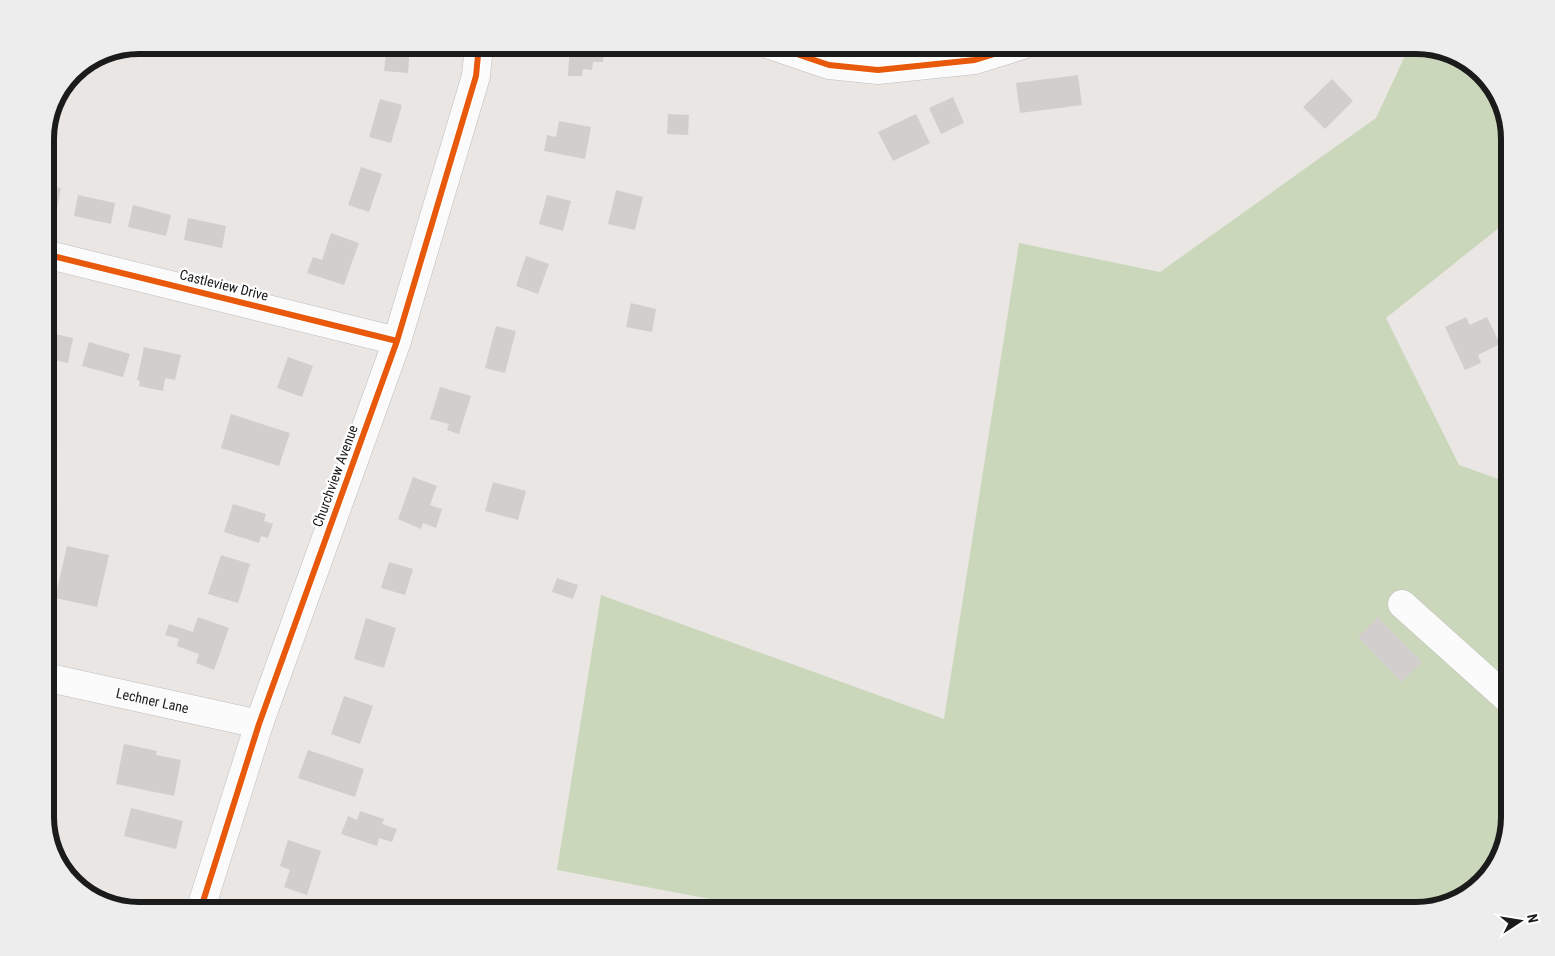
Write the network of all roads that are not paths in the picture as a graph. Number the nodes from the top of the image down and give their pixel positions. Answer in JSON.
{"nodes":[{"id":1,"x":478,"y":54,"type":"edge"},
{"id":2,"x":797,"y":54,"type":"edge"},
{"id":3,"x":994,"y":54,"type":"edge"},
{"id":4,"x":54,"y":256,"type":"edge"},
{"id":5,"x":397,"y":341,"type":"junction"},
{"id":6,"x":1402,"y":604,"type":"dead end"},
{"id":7,"x":54,"y":679,"type":"edge"},
{"id":8,"x":1501,"y":692,"type":"edge"},
{"id":9,"x":259,"y":724,"type":"junction"},
{"id":10,"x":203,"y":902,"type":"edge"}],
"edges":[{"from":1,"to":5,"type":"street","name":"Churchview Avenue"},
{"from":2,"to":3,"type":"street"},
{"from":4,"to":5,"type":"street","name":"Castleview Drive"},
{"from":5,"to":9,"type":"street","name":"Churchview Avenue"},
{"from":6,"to":8,"type":"street"},
{"from":7,"to":9,"type":"street","name":"Lechner Lane"},
{"from":9,"to":10,"type":"street","name":"Churchview Avenue"}]}
